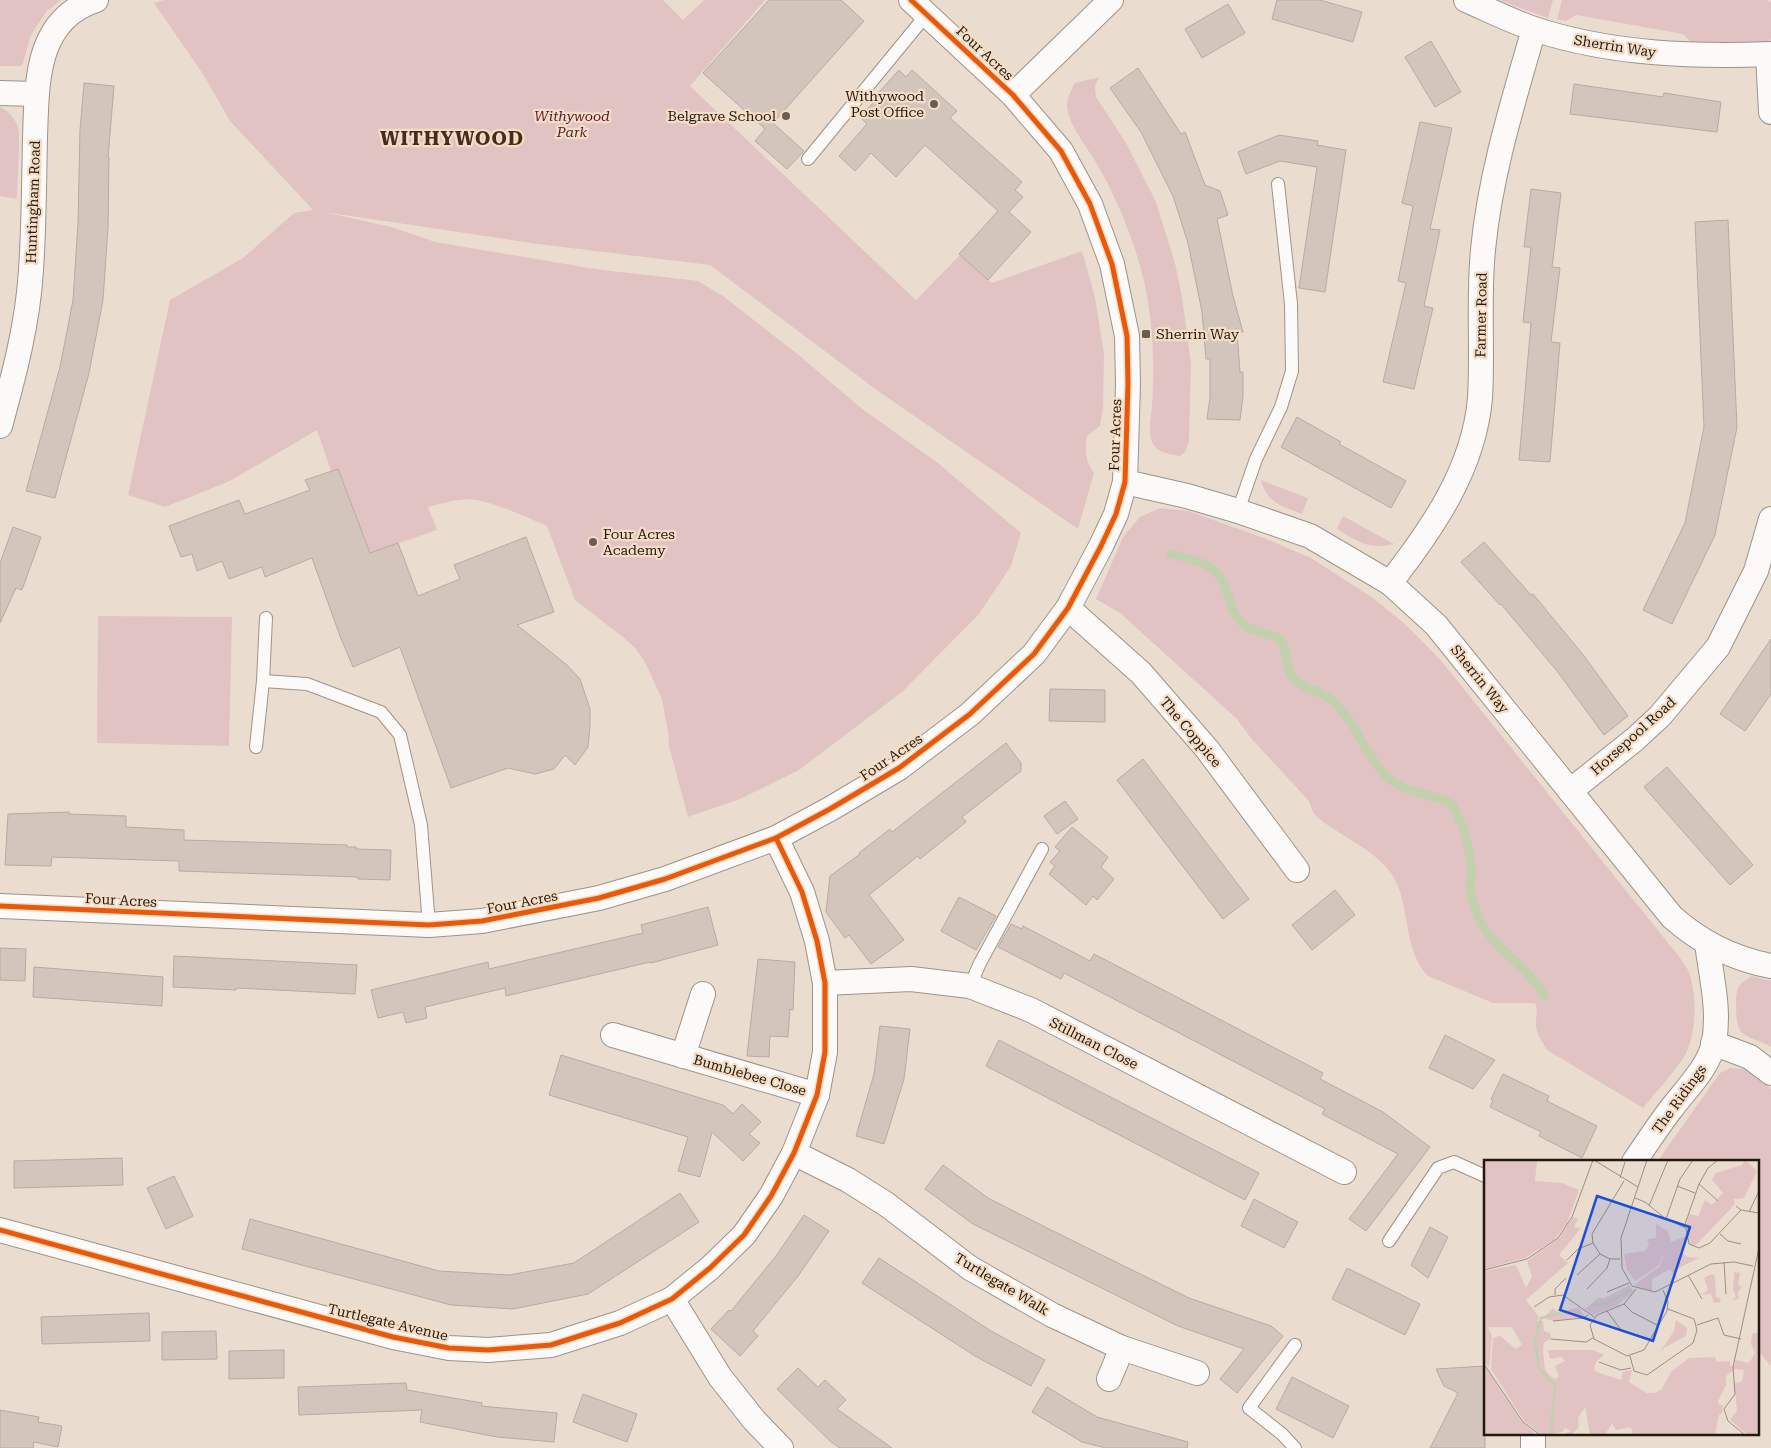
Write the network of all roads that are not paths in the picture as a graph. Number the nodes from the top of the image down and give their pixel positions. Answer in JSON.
{"nodes":[{"id":1,"x":96,"y":0,"type":"edge"},
{"id":2,"x":1111,"y":0,"type":"edge"},
{"id":3,"x":1466,"y":0,"type":"edge"},
{"id":4,"x":919,"y":7,"type":"edge"},
{"id":5,"x":1534,"y":29,"type":"junction"},
{"id":6,"x":1770,"y":55,"type":"edge"},
{"id":7,"x":0,"y":93,"type":"edge"},
{"id":8,"x":36,"y":94,"type":"junction"},
{"id":9,"x":1013,"y":95,"type":"junction"},
{"id":10,"x":1771,"y":112,"type":"edge"},
{"id":11,"x":808,"y":159,"type":"dead end"},
{"id":12,"x":1278,"y":184,"type":"dead end"},
{"id":13,"x":6,"y":383,"type":"edge"},
{"id":14,"x":0,"y":426,"type":"edge"},
{"id":15,"x":1125,"y":482,"type":"junction"},
{"id":16,"x":1238,"y":510,"type":"junction"},
{"id":17,"x":1771,"y":519,"type":"edge"},
{"id":18,"x":1390,"y":583,"type":"junction"},
{"id":19,"x":1068,"y":608,"type":"junction"},
{"id":20,"x":266,"y":618,"type":"dead end"},
{"id":21,"x":263,"y":681,"type":"junction"},
{"id":22,"x":256,"y":747,"type":"dead end"},
{"id":23,"x":1570,"y":791,"type":"junction"},
{"id":24,"x":776,"y":838,"type":"junction"},
{"id":25,"x":1042,"y":849,"type":"dead end"},
{"id":26,"x":1297,"y":870,"type":"dead end"},
{"id":27,"x":0,"y":906,"type":"edge"},
{"id":28,"x":429,"y":925,"type":"junction"},
{"id":29,"x":1707,"y":943,"type":"junction"},
{"id":30,"x":1771,"y":966,"type":"edge"},
{"id":31,"x":825,"y":983,"type":"junction"},
{"id":32,"x":970,"y":986,"type":"junction"},
{"id":33,"x":704,"y":994,"type":"dead end"},
{"id":34,"x":613,"y":1035,"type":"dead end"},
{"id":35,"x":1714,"y":1043,"type":"junction"},
{"id":36,"x":683,"y":1056,"type":"junction"},
{"id":37,"x":1771,"y":1073,"type":"edge"},
{"id":38,"x":817,"y":1095,"type":"junction"},
{"id":39,"x":794,"y":1153,"type":"junction"},
{"id":40,"x":1635,"y":1160,"type":"edge"},
{"id":41,"x":1344,"y":1172,"type":"dead end"},
{"id":42,"x":1484,"y":1176,"type":"edge"},
{"id":43,"x":0,"y":1230,"type":"edge"},
{"id":44,"x":1389,"y":1241,"type":"dead end"},
{"id":45,"x":672,"y":1298,"type":"junction"},
{"id":46,"x":1295,"y":1345,"type":"dead end"},
{"id":47,"x":1122,"y":1348,"type":"junction"},
{"id":48,"x":1198,"y":1373,"type":"dead end"},
{"id":49,"x":1109,"y":1379,"type":"dead end"},
{"id":50,"x":781,"y":1448,"type":"edge"},
{"id":51,"x":1294,"y":1448,"type":"edge"}],
"edges":[{"from":1,"to":8,"type":"street","name":"Huntingham Road"},
{"from":2,"to":9,"type":"street"},
{"from":3,"to":5,"type":"street","name":"Sherrin Way"},
{"from":4,"to":9,"type":"street","name":"Four Acres"},
{"from":4,"to":11,"type":"lane"},
{"from":5,"to":6,"type":"street","name":"Sherrin Way"},
{"from":5,"to":18,"type":"street","name":"Farmer Road"},
{"from":6,"to":10,"type":"street"},
{"from":7,"to":8,"type":"street"},
{"from":8,"to":13,"type":"street","name":"Huntingham Road"},
{"from":9,"to":15,"type":"street","name":"Four Acres"},
{"from":12,"to":16,"type":"lane"},
{"from":13,"to":14,"type":"street","name":"Huntingham Road"},
{"from":15,"to":16,"type":"street","name":"Sherrin Way"},
{"from":15,"to":19,"type":"street","name":"Four Acres"},
{"from":16,"to":18,"type":"street","name":"Sherrin Way"},
{"from":17,"to":23,"type":"street","name":"Horsepool Road"},
{"from":18,"to":23,"type":"street","name":"Sherrin Way"},
{"from":19,"to":24,"type":"street","name":"Four Acres"},
{"from":19,"to":26,"type":"street","name":"The Coppice"},
{"from":20,"to":21,"type":"lane"},
{"from":21,"to":22,"type":"lane"},
{"from":21,"to":28,"type":"lane"},
{"from":23,"to":29,"type":"street","name":"Sherrin Way"},
{"from":24,"to":28,"type":"street","name":"Four Acres"},
{"from":24,"to":31,"type":"street","name":"Turtlegate Avenue"},
{"from":25,"to":32,"type":"lane"},
{"from":27,"to":28,"type":"street","name":"Four Acres"},
{"from":29,"to":30,"type":"street","name":"Sherrin Way"},
{"from":29,"to":35,"type":"street","name":"The Ridings"},
{"from":31,"to":32,"type":"street","name":"Stillman Close"},
{"from":31,"to":38,"type":"street","name":"Turtlegate Avenue"},
{"from":32,"to":41,"type":"street","name":"Stillman Close"},
{"from":33,"to":36,"type":"street","name":"Bumblebee Close"},
{"from":34,"to":36,"type":"street","name":"Bumblebee Close"},
{"from":35,"to":37,"type":"street"},
{"from":35,"to":40,"type":"street","name":"The Ridings"},
{"from":36,"to":38,"type":"street","name":"Bumblebee Close"},
{"from":38,"to":39,"type":"street","name":"Turtlegate Avenue"},
{"from":39,"to":45,"type":"street","name":"Turtlegate Avenue"},
{"from":39,"to":47,"type":"street","name":"Turtlegate Walk"},
{"from":42,"to":44,"type":"lane"},
{"from":43,"to":45,"type":"street","name":"Turtlegate Avenue"},
{"from":45,"to":50,"type":"street"},
{"from":46,"to":51,"type":"lane"},
{"from":47,"to":48,"type":"street","name":"Turtlegate Walk"},
{"from":47,"to":49,"type":"street"}]}
